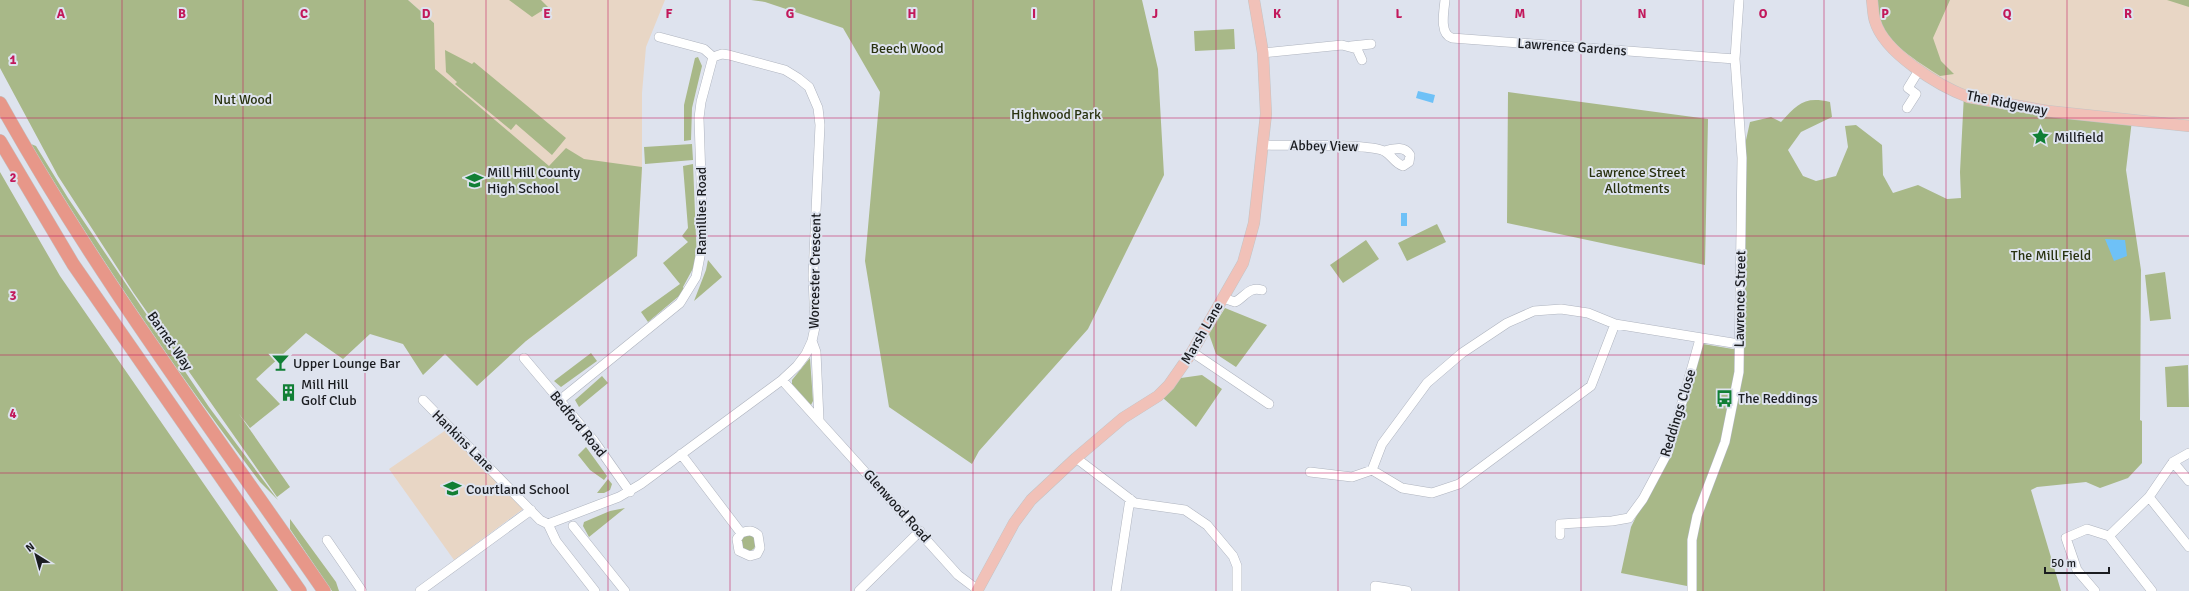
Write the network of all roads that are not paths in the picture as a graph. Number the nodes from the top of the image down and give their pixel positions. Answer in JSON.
{"nodes":[{"id":1,"x":1254,"y":0,"type":"edge"},
{"id":2,"x":1444,"y":0,"type":"edge"},
{"id":3,"x":1739,"y":0,"type":"edge"},
{"id":4,"x":1872,"y":0,"type":"edge"},
{"id":5,"x":659,"y":37,"type":"dead end"},
{"id":6,"x":1371,"y":44,"type":"dead end"},
{"id":7,"x":1351,"y":46,"type":"junction"},
{"id":8,"x":1262,"y":53,"type":"junction"},
{"id":9,"x":714,"y":56,"type":"junction"},
{"id":10,"x":1735,"y":59,"type":"junction"},
{"id":11,"x":1362,"y":60,"type":"dead end"},
{"id":12,"x":1919,"y":70,"type":"junction"},
{"id":13,"x":0,"y":103,"type":"edge"},
{"id":14,"x":1907,"y":108,"type":"dead end"},
{"id":15,"x":2189,"y":126,"type":"edge"},
{"id":16,"x":0,"y":141,"type":"edge"},
{"id":17,"x":1264,"y":145,"type":"junction"},
{"id":18,"x":1384,"y":150,"type":"dead end"},
{"id":19,"x":1262,"y":290,"type":"dead end"},
{"id":20,"x":1223,"y":298,"type":"junction"},
{"id":21,"x":1615,"y":324,"type":"junction"},
{"id":22,"x":1700,"y":339,"type":"junction"},
{"id":23,"x":812,"y":341,"type":"junction"},
{"id":24,"x":1739,"y":344,"type":"junction"},
{"id":25,"x":1192,"y":352,"type":"junction"},
{"id":26,"x":524,"y":358,"type":"dead end"},
{"id":27,"x":782,"y":380,"type":"junction"},
{"id":28,"x":423,"y":400,"type":"dead end"},
{"id":29,"x":560,"y":400,"type":"junction"},
{"id":30,"x":1270,"y":404,"type":"dead end"},
{"id":31,"x":819,"y":420,"type":"junction"},
{"id":32,"x":2189,"y":453,"type":"edge"},
{"id":33,"x":681,"y":454,"type":"junction"},
{"id":34,"x":1076,"y":458,"type":"junction"},
{"id":35,"x":2173,"y":462,"type":"junction"},
{"id":36,"x":1372,"y":470,"type":"junction"},
{"id":37,"x":1310,"y":472,"type":"dead end"},
{"id":38,"x":2189,"y":481,"type":"edge"},
{"id":39,"x":630,"y":492,"type":"junction"},
{"id":40,"x":2149,"y":497,"type":"junction"},
{"id":41,"x":1130,"y":499,"type":"junction"},
{"id":42,"x":531,"y":510,"type":"junction"},
{"id":43,"x":548,"y":524,"type":"junction"},
{"id":44,"x":573,"y":526,"type":"dead end"},
{"id":45,"x":920,"y":531,"type":"junction"},
{"id":46,"x":741,"y":533,"type":"dead end"},
{"id":47,"x":1560,"y":535,"type":"dead end"},
{"id":48,"x":2109,"y":536,"type":"junction"},
{"id":49,"x":327,"y":540,"type":"dead end"},
{"id":50,"x":2189,"y":547,"type":"edge"},
{"id":51,"x":590,"y":589,"type":"edge"},
{"id":52,"x":977,"y":590,"type":"edge"},
{"id":53,"x":300,"y":591,"type":"edge"},
{"id":54,"x":324,"y":591,"type":"edge"},
{"id":55,"x":362,"y":591,"type":"edge"},
{"id":56,"x":420,"y":591,"type":"edge"},
{"id":57,"x":625,"y":591,"type":"edge"},
{"id":58,"x":859,"y":591,"type":"edge"},
{"id":59,"x":1116,"y":591,"type":"edge"},
{"id":60,"x":1237,"y":591,"type":"edge"},
{"id":61,"x":1375,"y":591,"type":"edge"},
{"id":62,"x":1407,"y":591,"type":"edge"},
{"id":63,"x":1692,"y":591,"type":"edge"},
{"id":64,"x":2095,"y":591,"type":"edge"},
{"id":65,"x":2152,"y":591,"type":"edge"}],
"edges":[{"from":1,"to":8,"type":"main road","name":"Marsh Lane"},
{"from":2,"to":10,"type":"street","name":"Lawrence Gardens"},
{"from":3,"to":10,"type":"street","name":"Lawrence Street"},
{"from":4,"to":12,"type":"main road","name":"The Ridgeway"},
{"from":5,"to":9,"type":"street"},
{"from":6,"to":7,"type":"street"},
{"from":7,"to":8,"type":"street"},
{"from":7,"to":11,"type":"street"},
{"from":8,"to":17,"type":"main road","name":"Marsh Lane"},
{"from":9,"to":23,"type":"street","name":"Worcester Crescent"},
{"from":9,"to":29,"type":"street","name":"Ramillies Road"},
{"from":10,"to":24,"type":"street","name":"Lawrence Street"},
{"from":12,"to":14,"type":"street"},
{"from":12,"to":15,"type":"main road","name":"The Ridgeway"},
{"from":13,"to":54,"type":"highway","name":"Barnet Way"},
{"from":16,"to":53,"type":"highway"},
{"from":17,"to":18,"type":"street","name":"Abbey View"},
{"from":17,"to":20,"type":"main road","name":"Marsh Lane"},
{"from":19,"to":20,"type":"street"},
{"from":20,"to":25,"type":"main road","name":"Marsh Lane"},
{"from":21,"to":22,"type":"street"},
{"from":21,"to":36,"type":"street"},
{"from":21,"to":36,"type":"street"},
{"from":22,"to":24,"type":"street"},
{"from":22,"to":47,"type":"street","name":"Reddings Close"},
{"from":23,"to":27,"type":"street","name":"Worcester Crescent"},
{"from":23,"to":31,"type":"street"},
{"from":24,"to":63,"type":"street","name":"Lawrence Street"},
{"from":25,"to":30,"type":"street"},
{"from":25,"to":34,"type":"main road","name":"Marsh Lane"},
{"from":26,"to":29,"type":"street","name":"Bedford Road"},
{"from":27,"to":31,"type":"street","name":"Glenwood Road"},
{"from":27,"to":33,"type":"street","name":"Worcester Crescent"},
{"from":28,"to":42,"type":"street","name":"Hankins Lane"},
{"from":29,"to":39,"type":"street","name":"Bedford Road"},
{"from":31,"to":45,"type":"street","name":"Glenwood Road"},
{"from":32,"to":35,"type":"street"},
{"from":33,"to":39,"type":"street","name":"Worcester Crescent"},
{"from":33,"to":46,"type":"street"},
{"from":34,"to":41,"type":"street"},
{"from":34,"to":52,"type":"main road","name":"Marsh Lane"},
{"from":35,"to":38,"type":"street"},
{"from":35,"to":40,"type":"street"},
{"from":36,"to":37,"type":"street"},
{"from":39,"to":43,"type":"street","name":"Worcester Crescent"},
{"from":40,"to":48,"type":"street"},
{"from":40,"to":50,"type":"street"},
{"from":41,"to":59,"type":"street"},
{"from":41,"to":60,"type":"street"},
{"from":42,"to":43,"type":"street","name":"Hankins Lane"},
{"from":42,"to":56,"type":"street"},
{"from":43,"to":51,"type":"street","name":"Hankins Lane"},
{"from":44,"to":57,"type":"street"},
{"from":45,"to":52,"type":"street","name":"Glenwood Road"},
{"from":45,"to":58,"type":"street"},
{"from":48,"to":64,"type":"street"},
{"from":48,"to":65,"type":"street"},
{"from":49,"to":55,"type":"street"},
{"from":61,"to":62,"type":"street"}]}
